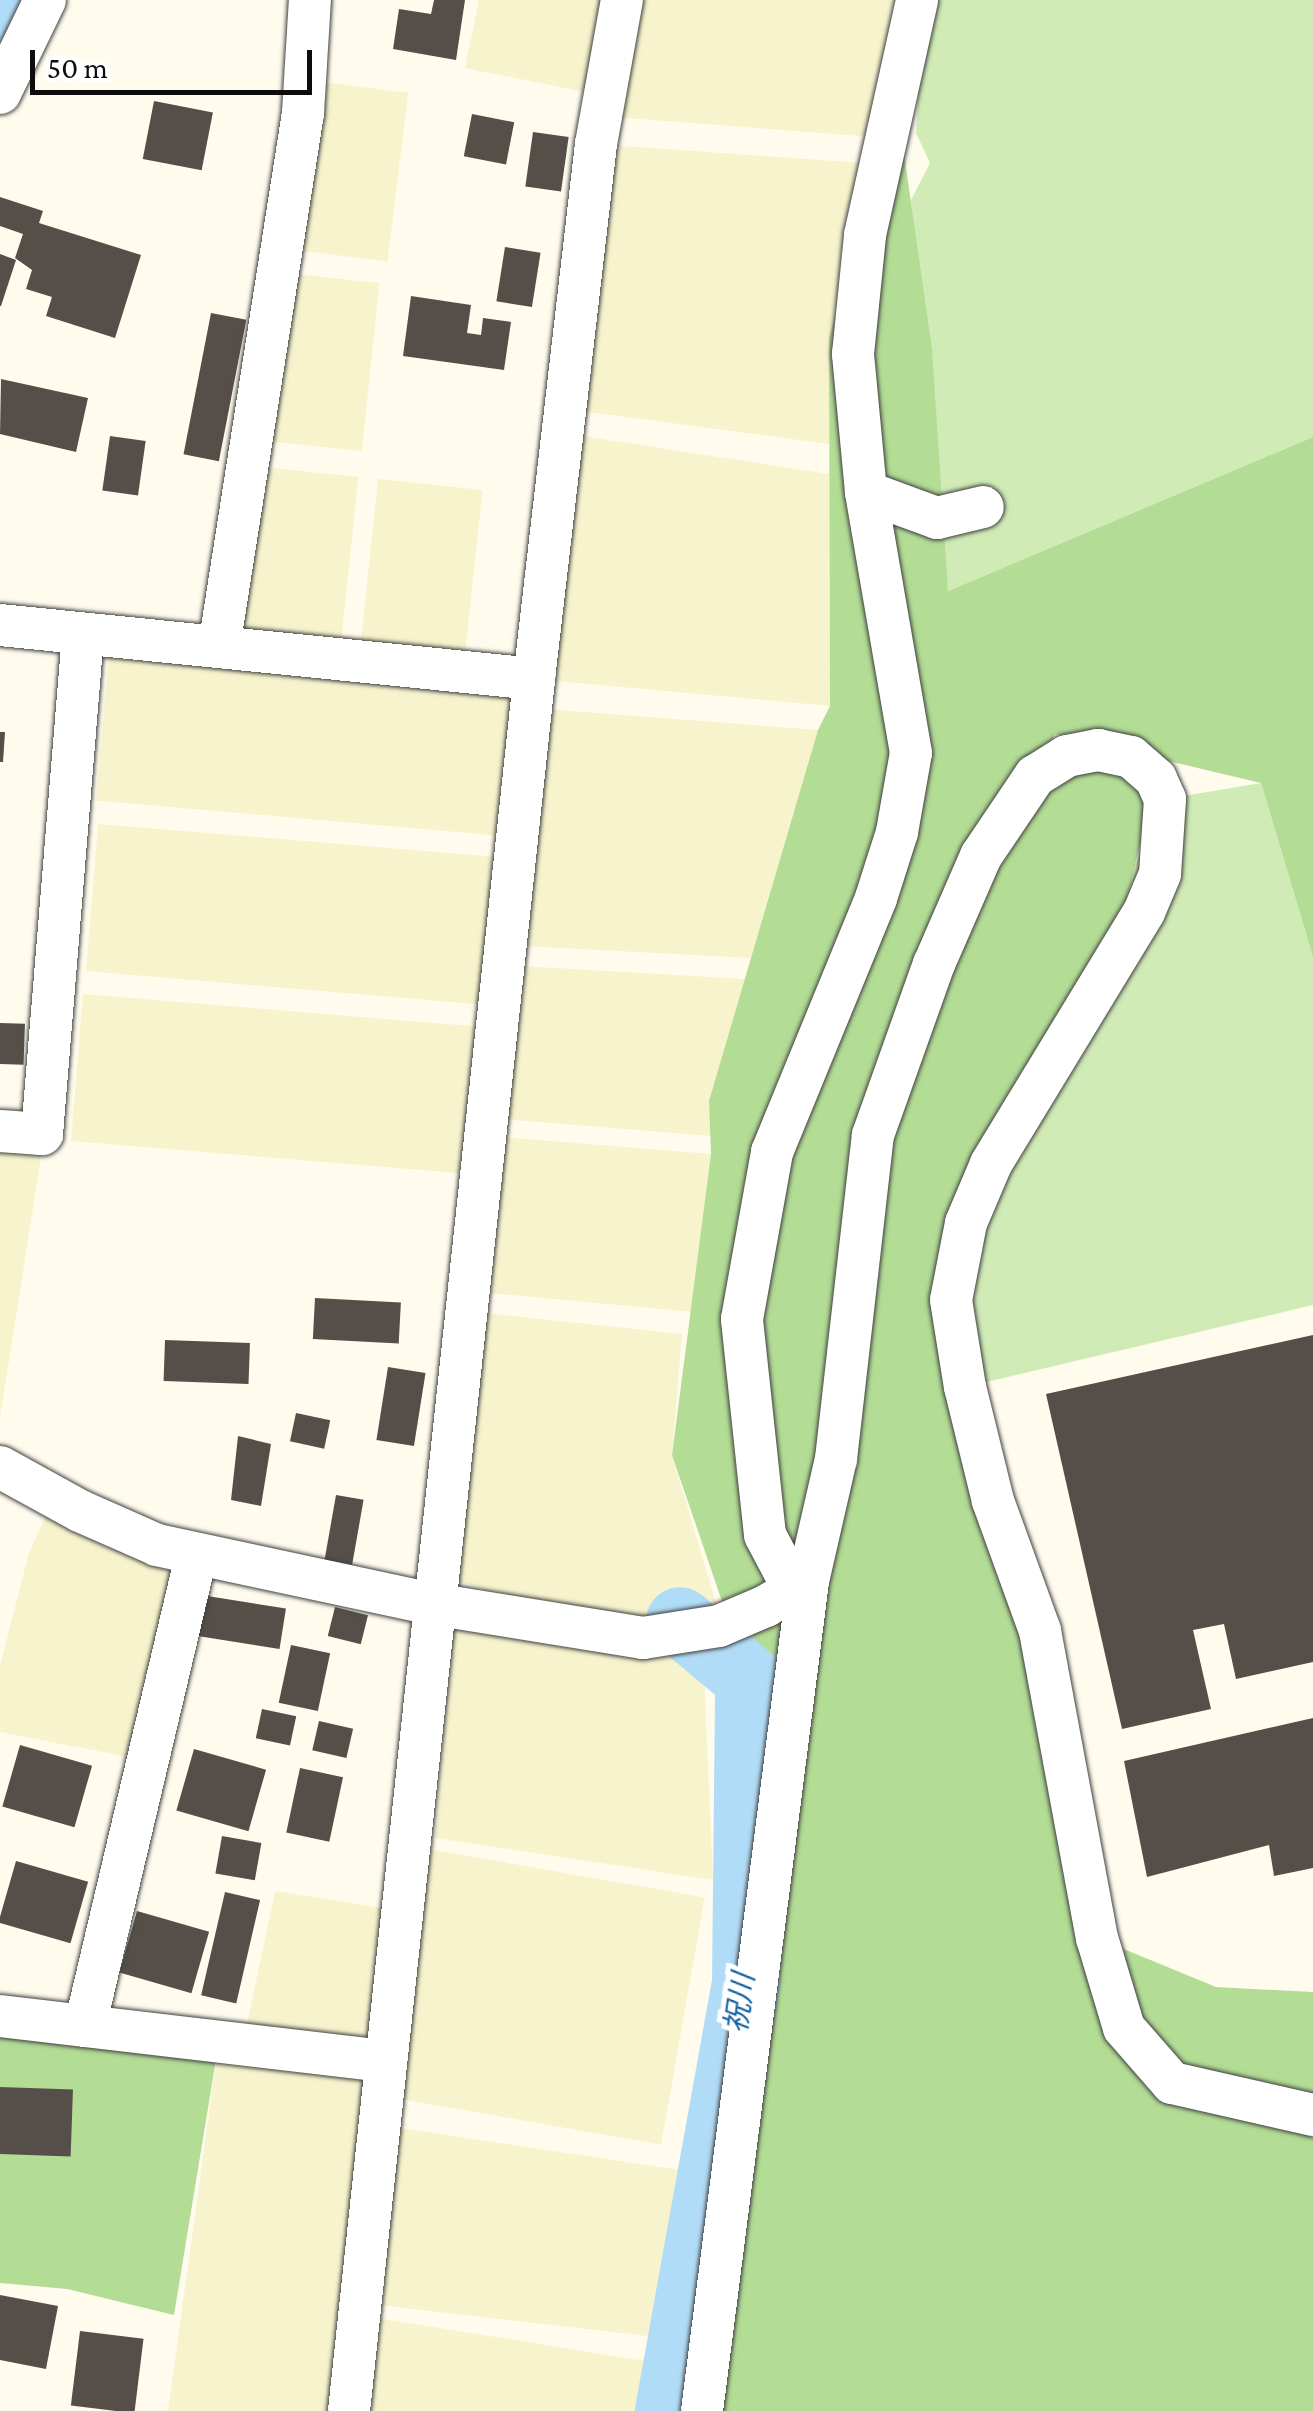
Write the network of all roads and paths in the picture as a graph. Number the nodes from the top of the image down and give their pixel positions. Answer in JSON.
{"nodes":[{"id":1,"x":46,"y":0,"type":"edge"},
{"id":2,"x":310,"y":0,"type":"edge"},
{"id":3,"x":622,"y":0,"type":"edge"},
{"id":4,"x":917,"y":0,"type":"edge"},
{"id":5,"x":0,"y":93,"type":"edge"},
{"id":6,"x":866,"y":492,"type":"junction"},
{"id":7,"x":982,"y":506,"type":"dead end"},
{"id":8,"x":0,"y":625,"type":"edge"},
{"id":9,"x":83,"y":634,"type":"junction"},
{"id":10,"x":218,"y":648,"type":"junction"},
{"id":11,"x":534,"y":680,"type":"junction"},
{"id":12,"x":0,"y":1131,"type":"edge"},
{"id":13,"x":0,"y":1467,"type":"edge"},
{"id":14,"x":196,"y":1555,"type":"junction"},
{"id":15,"x":801,"y":1585,"type":"junction"},
{"id":16,"x":433,"y":1604,"type":"junction"},
{"id":17,"x":0,"y":2016,"type":"edge"},
{"id":18,"x":86,"y":2026,"type":"junction"},
{"id":19,"x":385,"y":2061,"type":"junction"},
{"id":20,"x":1313,"y":2114,"type":"edge"},
{"id":21,"x":348,"y":2411,"type":"edge"},
{"id":22,"x":702,"y":2411,"type":"edge"}],
"edges":[{"from":1,"to":5,"type":"street"},
{"from":2,"to":10,"type":"street"},
{"from":3,"to":11,"type":"street"},
{"from":4,"to":6,"type":"street"},
{"from":6,"to":7,"type":"street"},
{"from":6,"to":15,"type":"street"},
{"from":8,"to":9,"type":"street"},
{"from":9,"to":10,"type":"street"},
{"from":9,"to":12,"type":"street"},
{"from":10,"to":11,"type":"street"},
{"from":11,"to":16,"type":"street"},
{"from":13,"to":14,"type":"street"},
{"from":14,"to":16,"type":"street"},
{"from":14,"to":18,"type":"street"},
{"from":15,"to":16,"type":"street"},
{"from":15,"to":20,"type":"street"},
{"from":15,"to":22,"type":"street"},
{"from":16,"to":19,"type":"street"},
{"from":17,"to":18,"type":"street"},
{"from":18,"to":19,"type":"street"},
{"from":19,"to":21,"type":"street"}]}
